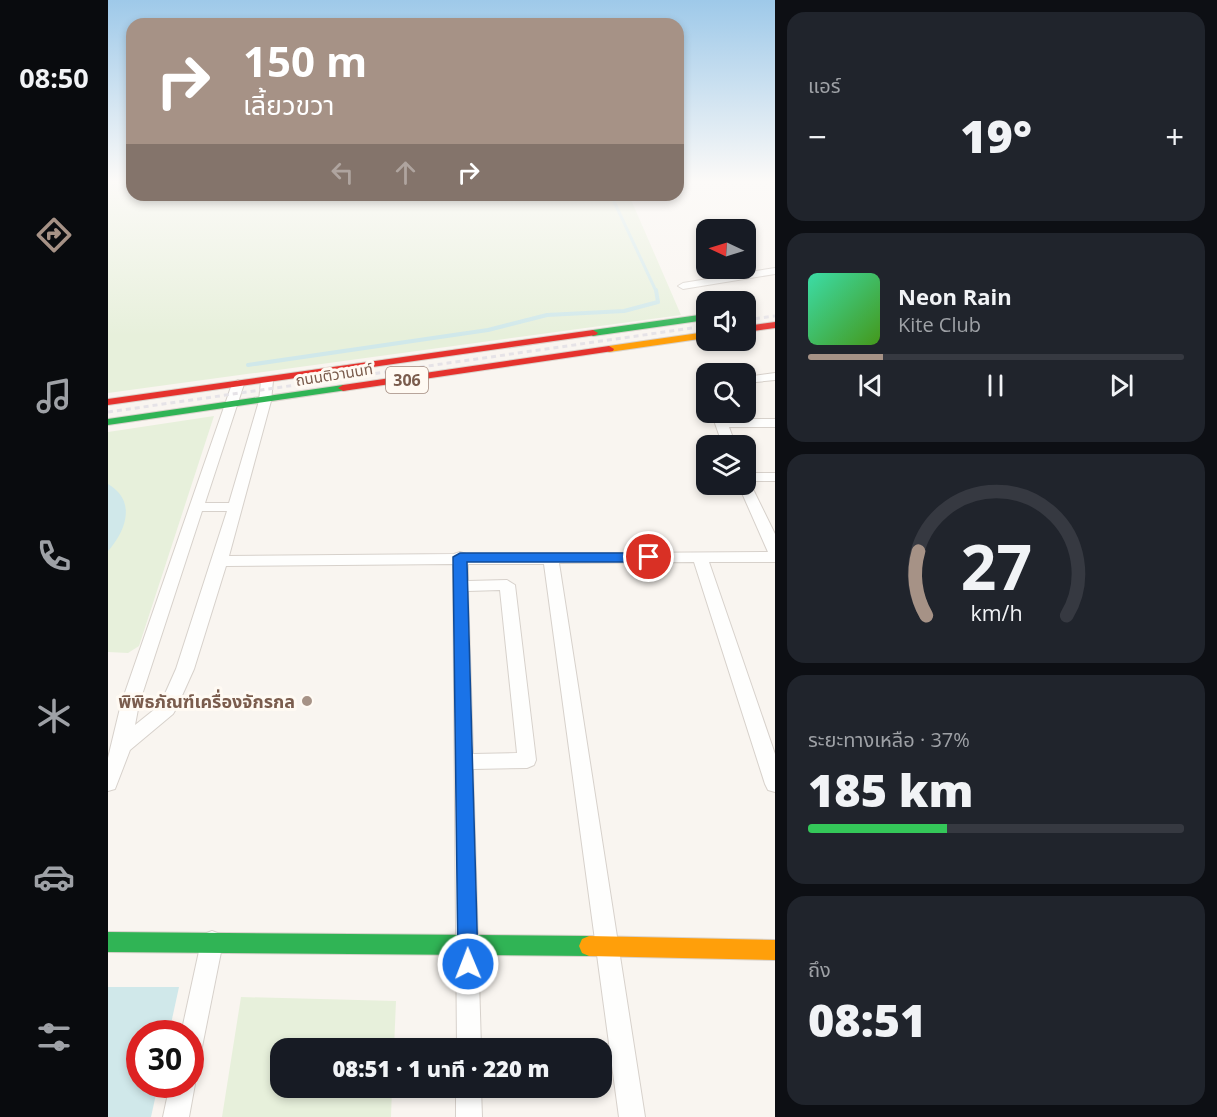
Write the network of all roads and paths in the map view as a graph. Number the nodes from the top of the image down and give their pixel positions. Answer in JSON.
{"nodes":[{"id":1,"x":774,"y":272,"type":"edge"},
{"id":2,"x":682,"y":286,"type":"dead end"},
{"id":3,"x":696,"y":318,"type":"edge"},
{"id":4,"x":774,"y":325,"type":"edge"},
{"id":5,"x":756,"y":328,"type":"edge"},
{"id":6,"x":696,"y":336,"type":"edge"},
{"id":7,"x":774,"y":376,"type":"edge"},
{"id":8,"x":756,"y":379,"type":"edge"},
{"id":9,"x":267,"y":381,"type":"junction"},
{"id":10,"x":238,"y":384,"type":"junction"},
{"id":11,"x":265,"y":401,"type":"junction"},
{"id":12,"x":108,"y":402,"type":"edge"},
{"id":13,"x":234,"y":405,"type":"junction"},
{"id":14,"x":756,"y":421,"type":"edge"},
{"id":15,"x":108,"y":422,"type":"edge"},
{"id":16,"x":774,"y":423,"type":"edge"},
{"id":17,"x":756,"y":477,"type":"edge"},
{"id":18,"x":774,"y":477,"type":"edge"},
{"id":19,"x":750,"y":495,"type":"edge"},
{"id":20,"x":197,"y":507,"type":"junction"},
{"id":21,"x":235,"y":507,"type":"junction"},
{"id":22,"x":774,"y":552,"type":"edge"},
{"id":23,"x":460,"y":557,"type":"junction"},
{"id":24,"x":700,"y":557,"type":"junction"},
{"id":25,"x":774,"y":557,"type":"edge"},
{"id":26,"x":551,"y":558,"type":"junction"},
{"id":27,"x":220,"y":561,"type":"junction"},
{"id":28,"x":461,"y":586,"type":"junction"},
{"id":29,"x":122,"y":746,"type":"junction"},
{"id":30,"x":464,"y":762,"type":"junction"},
{"id":31,"x":108,"y":783,"type":"edge"},
{"id":32,"x":774,"y":784,"type":"edge"},
{"id":33,"x":108,"y":942,"type":"edge"},
{"id":34,"x":212,"y":942,"type":"junction"},
{"id":35,"x":468,"y":943,"type":"junction"},
{"id":36,"x":608,"y":946,"type":"junction"},
{"id":37,"x":774,"y":950,"type":"edge"},
{"id":38,"x":196,"y":1020,"type":"edge"},
{"id":39,"x":468,"y":1038,"type":"edge"},
{"id":40,"x":180,"y":1098,"type":"edge"},
{"id":41,"x":469,"y":1098,"type":"edge"},
{"id":42,"x":176,"y":1117,"type":"edge"},
{"id":43,"x":469,"y":1117,"type":"edge"},
{"id":44,"x":632,"y":1117,"type":"edge"}],
"edges":[{"from":1,"to":2,"type":"street"},
{"from":3,"to":9,"type":"main road","name":"ถนนติวานนท์","number":"306"},
{"from":4,"to":5,"type":"main road"},
{"from":6,"to":11,"type":"main road","name":"ถนนติวานนท์","number":"306"},
{"from":7,"to":8,"type":"street"},
{"from":9,"to":10,"type":"main road","name":"ถนนติวานนท์","number":"306"},
{"from":9,"to":11,"type":"street"},
{"from":10,"to":12,"type":"main road","name":"ถนนติวานนท์","number":"306"},
{"from":10,"to":13,"type":"street"},
{"from":11,"to":13,"type":"main road","name":"ถนนติวานนท์","number":"306"},
{"from":11,"to":21,"type":"street"},
{"from":13,"to":15,"type":"main road","name":"ถนนติวานนท์","number":"306"},
{"from":13,"to":20,"type":"street"},
{"from":14,"to":16,"type":"street"},
{"from":17,"to":18,"type":"street"},
{"from":19,"to":22,"type":"street"},
{"from":20,"to":21,"type":"street"},
{"from":20,"to":29,"type":"street"},
{"from":21,"to":27,"type":"street"},
{"from":23,"to":26,"type":"street"},
{"from":23,"to":27,"type":"street"},
{"from":23,"to":28,"type":"street"},
{"from":24,"to":25,"type":"street"},
{"from":24,"to":26,"type":"street"},
{"from":24,"to":32,"type":"street"},
{"from":26,"to":36,"type":"street"},
{"from":27,"to":29,"type":"street"},
{"from":28,"to":30,"type":"street"},
{"from":28,"to":30,"type":"street"},
{"from":29,"to":31,"type":"street"},
{"from":30,"to":35,"type":"street"},
{"from":33,"to":34,"type":"main road"},
{"from":34,"to":35,"type":"main road"},
{"from":34,"to":38,"type":"street"},
{"from":35,"to":36,"type":"main road"},
{"from":35,"to":39,"type":"street"},
{"from":36,"to":37,"type":"main road"},
{"from":36,"to":44,"type":"street"},
{"from":40,"to":42,"type":"street"},
{"from":41,"to":43,"type":"street"}]}
